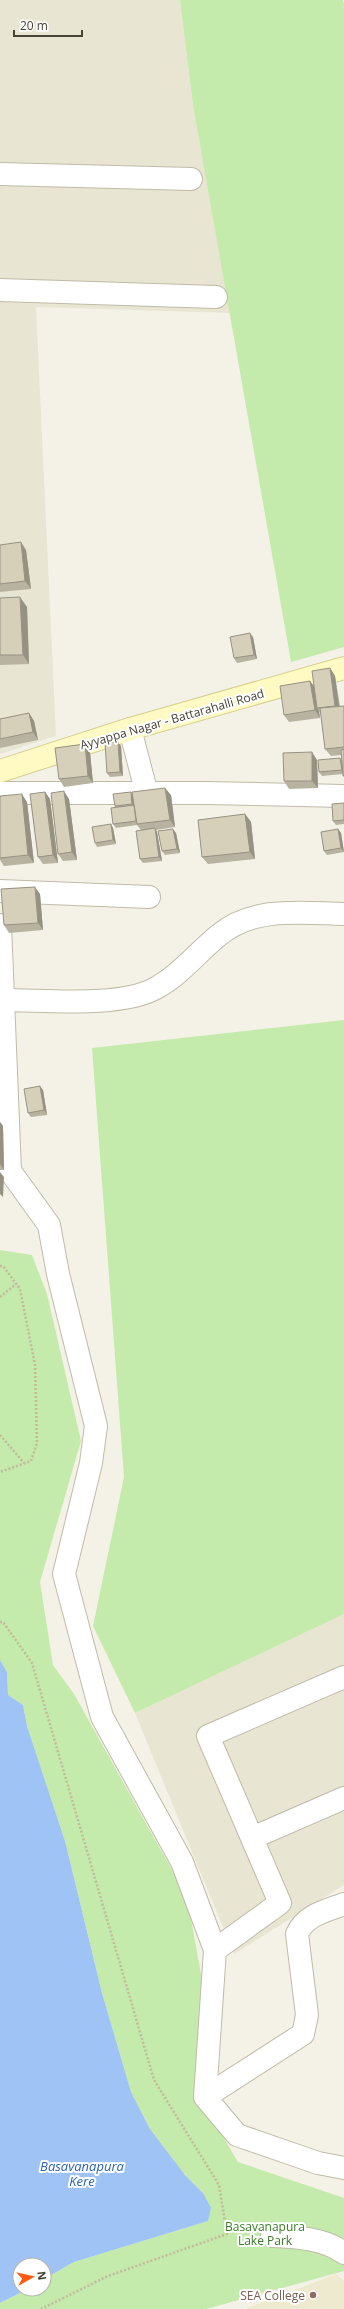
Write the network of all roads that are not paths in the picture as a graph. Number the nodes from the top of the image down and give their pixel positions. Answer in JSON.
{"nodes":[{"id":1,"x":0,"y":174,"type":"edge"},
{"id":2,"x":191,"y":179,"type":"dead end"},
{"id":3,"x":0,"y":290,"type":"edge"},
{"id":4,"x":216,"y":297,"type":"dead end"},
{"id":5,"x":344,"y":668,"type":"edge"},
{"id":6,"x":130,"y":729,"type":"junction"},
{"id":7,"x":0,"y":771,"type":"edge"},
{"id":8,"x":0,"y":793,"type":"edge"},
{"id":9,"x":148,"y":794,"type":"junction"},
{"id":10,"x":344,"y":796,"type":"edge"},
{"id":11,"x":0,"y":891,"type":"edge"},
{"id":12,"x":149,"y":897,"type":"dead end"},
{"id":13,"x":344,"y":914,"type":"edge"},
{"id":14,"x":0,"y":925,"type":"edge"},
{"id":15,"x":3,"y":1000,"type":"junction"},
{"id":16,"x":344,"y":1677,"type":"edge"},
{"id":17,"x":344,"y":1798,"type":"edge"},
{"id":18,"x":252,"y":1838,"type":"junction"},
{"id":19,"x":344,"y":1904,"type":"edge"},
{"id":20,"x":216,"y":1950,"type":"junction"},
{"id":21,"x":204,"y":2097,"type":"junction"},
{"id":22,"x":344,"y":2168,"type":"edge"},
{"id":23,"x":272,"y":2236,"type":"dead end"},
{"id":24,"x":344,"y":2253,"type":"edge"}],
"edges":[{"from":1,"to":2,"type":"street"},
{"from":3,"to":4,"type":"street"},
{"from":5,"to":6,"type":"main road","name":"Ayyappa Nagar - Battarahalli Road"},
{"from":6,"to":7,"type":"main road","name":"Ayyappa Nagar - Battarahalli Road"},
{"from":6,"to":9,"type":"street"},
{"from":8,"to":9,"type":"street"},
{"from":9,"to":10,"type":"street"},
{"from":11,"to":12,"type":"street"},
{"from":13,"to":15,"type":"street"},
{"from":14,"to":15,"type":"street"},
{"from":15,"to":20,"type":"street"},
{"from":16,"to":18,"type":"street"},
{"from":17,"to":18,"type":"street"},
{"from":18,"to":20,"type":"street"},
{"from":19,"to":21,"type":"street"},
{"from":20,"to":21,"type":"street"},
{"from":21,"to":22,"type":"street"},
{"from":23,"to":24,"type":"street"}]}
